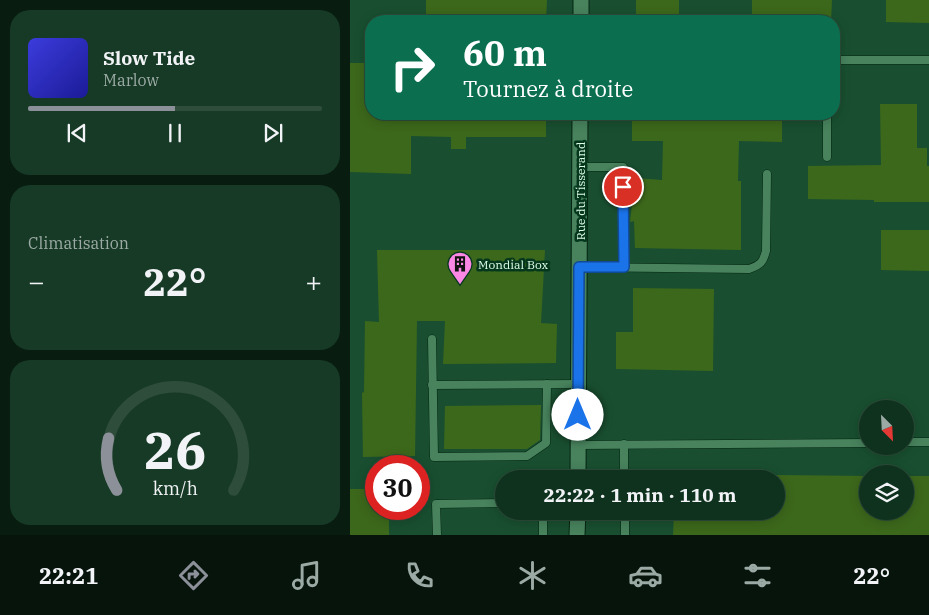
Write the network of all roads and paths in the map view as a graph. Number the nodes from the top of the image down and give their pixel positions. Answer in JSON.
{"nodes":[{"id":1,"x":581,"y":0,"type":"edge"},
{"id":2,"x":581,"y":15,"type":"edge"},
{"id":3,"x":840,"y":60,"type":"edge"},
{"id":4,"x":929,"y":60,"type":"edge"},
{"id":5,"x":580,"y":120,"type":"edge"},
{"id":6,"x":827,"y":120,"type":"edge"},
{"id":7,"x":827,"y":157,"type":"dead end"},
{"id":8,"x":580,"y":167,"type":"junction"},
{"id":9,"x":767,"y":174,"type":"dead end"},
{"id":10,"x":579,"y":267,"type":"junction"},
{"id":11,"x":624,"y":267,"type":"junction"},
{"id":12,"x":432,"y":339,"type":"dead end"},
{"id":13,"x":547,"y":384,"type":"junction"},
{"id":14,"x":578,"y":384,"type":"junction"},
{"id":15,"x":432,"y":385,"type":"junction"},
{"id":16,"x":914,"y":442,"type":"edge"},
{"id":17,"x":929,"y":442,"type":"edge"},
{"id":18,"x":859,"y":443,"type":"edge"},
{"id":19,"x":624,"y":444,"type":"junction"},
{"id":20,"x":578,"y":445,"type":"junction"},
{"id":21,"x":578,"y":470,"type":"edge"},
{"id":22,"x":624,"y":470,"type":"edge"},
{"id":23,"x":495,"y":503,"type":"edge"},
{"id":24,"x":543,"y":520,"type":"edge"},
{"id":25,"x":578,"y":520,"type":"edge"},
{"id":26,"x":625,"y":520,"type":"edge"},
{"id":27,"x":437,"y":535,"type":"edge"},
{"id":28,"x":543,"y":535,"type":"edge"},
{"id":29,"x":577,"y":535,"type":"edge"},
{"id":30,"x":625,"y":535,"type":"edge"}],
"edges":[{"from":1,"to":2,"type":"street"},
{"from":3,"to":4,"type":"lane"},
{"from":5,"to":8,"type":"street","name":"Rue du Tisserand"},
{"from":6,"to":7,"type":"lane"},
{"from":8,"to":10,"type":"street","name":"Rue du Tisserand"},
{"from":8,"to":11,"type":"lane"},
{"from":9,"to":11,"type":"lane"},
{"from":10,"to":11,"type":"lane"},
{"from":10,"to":14,"type":"street","name":"Rue du Tisserand"},
{"from":12,"to":15,"type":"lane"},
{"from":13,"to":14,"type":"lane"},
{"from":13,"to":15,"type":"lane"},
{"from":13,"to":15,"type":"lane"},
{"from":14,"to":20,"type":"street","name":"Rue du Tisserand"},
{"from":16,"to":17,"type":"lane"},
{"from":18,"to":19,"type":"lane"},
{"from":19,"to":20,"type":"lane"},
{"from":19,"to":22,"type":"lane"},
{"from":20,"to":21,"type":"street","name":"Rue du Tisserand"},
{"from":23,"to":27,"type":"lane"},
{"from":24,"to":28,"type":"lane"},
{"from":25,"to":29,"type":"street"},
{"from":26,"to":30,"type":"lane"}]}
